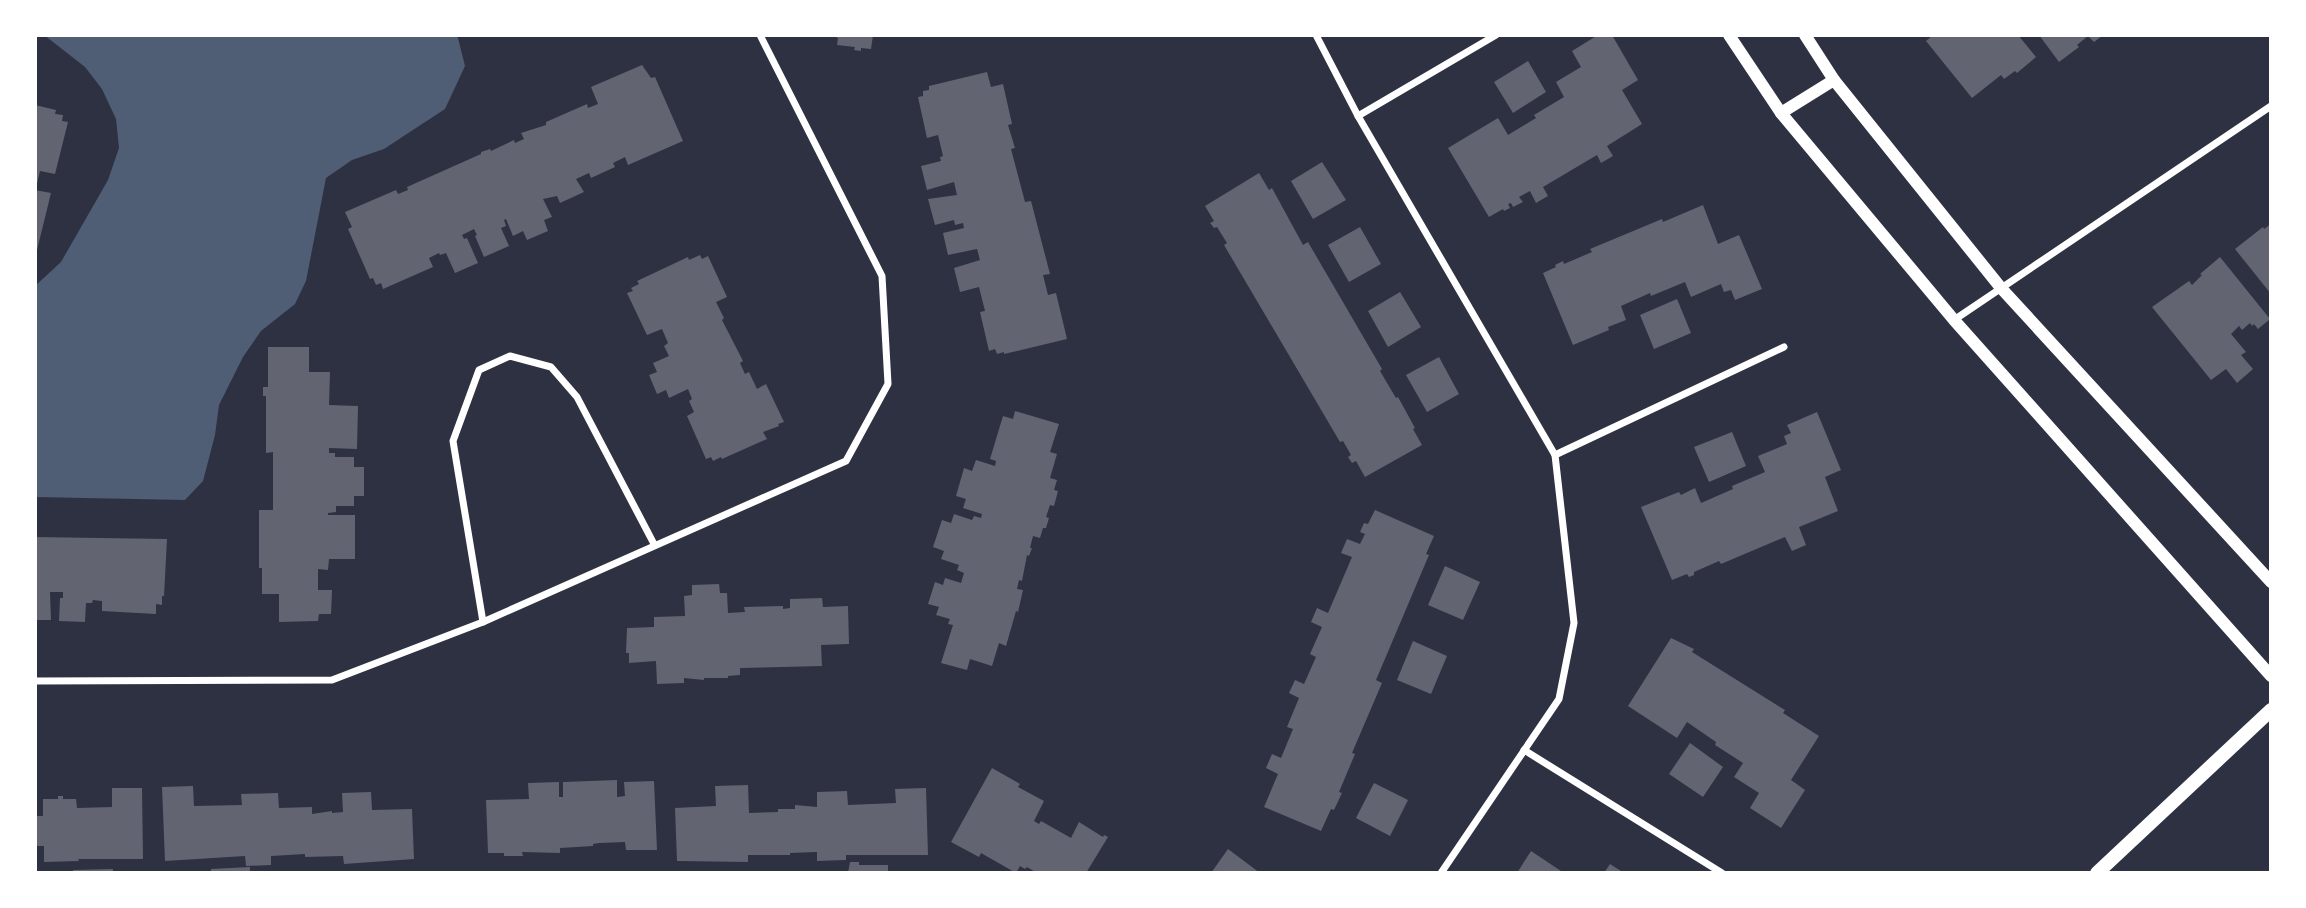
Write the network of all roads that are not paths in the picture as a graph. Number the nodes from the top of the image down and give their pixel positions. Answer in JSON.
{"nodes":[{"id":1,"x":760,"y":35,"type":"edge"},
{"id":2,"x":1316,"y":35,"type":"edge"},
{"id":3,"x":1496,"y":35,"type":"edge"},
{"id":4,"x":1729,"y":35,"type":"edge"},
{"id":5,"x":1805,"y":35,"type":"edge"},
{"id":6,"x":1834,"y":80,"type":"junction"},
{"id":7,"x":2271,"y":106,"type":"edge"},
{"id":8,"x":1781,"y":113,"type":"junction"},
{"id":9,"x":1358,"y":116,"type":"junction"},
{"id":10,"x":2001,"y":288,"type":"junction"},
{"id":11,"x":1954,"y":320,"type":"junction"},
{"id":12,"x":1784,"y":347,"type":"dead end"},
{"id":13,"x":1555,"y":455,"type":"junction"},
{"id":14,"x":654,"y":544,"type":"junction"},
{"id":15,"x":2271,"y":582,"type":"edge"},
{"id":16,"x":483,"y":622,"type":"junction"},
{"id":17,"x":2271,"y":676,"type":"edge"},
{"id":18,"x":35,"y":681,"type":"edge"},
{"id":19,"x":2271,"y":710,"type":"edge"},
{"id":20,"x":1524,"y":750,"type":"junction"},
{"id":21,"x":1441,"y":873,"type":"edge"},
{"id":22,"x":1722,"y":873,"type":"edge"},
{"id":23,"x":2097,"y":873,"type":"edge"}],
"edges":[{"from":1,"to":14,"type":"street"},
{"from":2,"to":9,"type":"street"},
{"from":3,"to":9,"type":"street"},
{"from":4,"to":8,"type":"street"},
{"from":5,"to":6,"type":"street"},
{"from":6,"to":8,"type":"street"},
{"from":6,"to":10,"type":"street"},
{"from":7,"to":10,"type":"street"},
{"from":8,"to":11,"type":"street"},
{"from":9,"to":13,"type":"street"},
{"from":10,"to":11,"type":"street"},
{"from":10,"to":15,"type":"street"},
{"from":11,"to":17,"type":"street"},
{"from":12,"to":13,"type":"street"},
{"from":13,"to":20,"type":"street"},
{"from":14,"to":16,"type":"street"},
{"from":14,"to":16,"type":"street"},
{"from":16,"to":18,"type":"street"},
{"from":19,"to":23,"type":"main road"},
{"from":20,"to":21,"type":"street"},
{"from":20,"to":22,"type":"street"}]}
